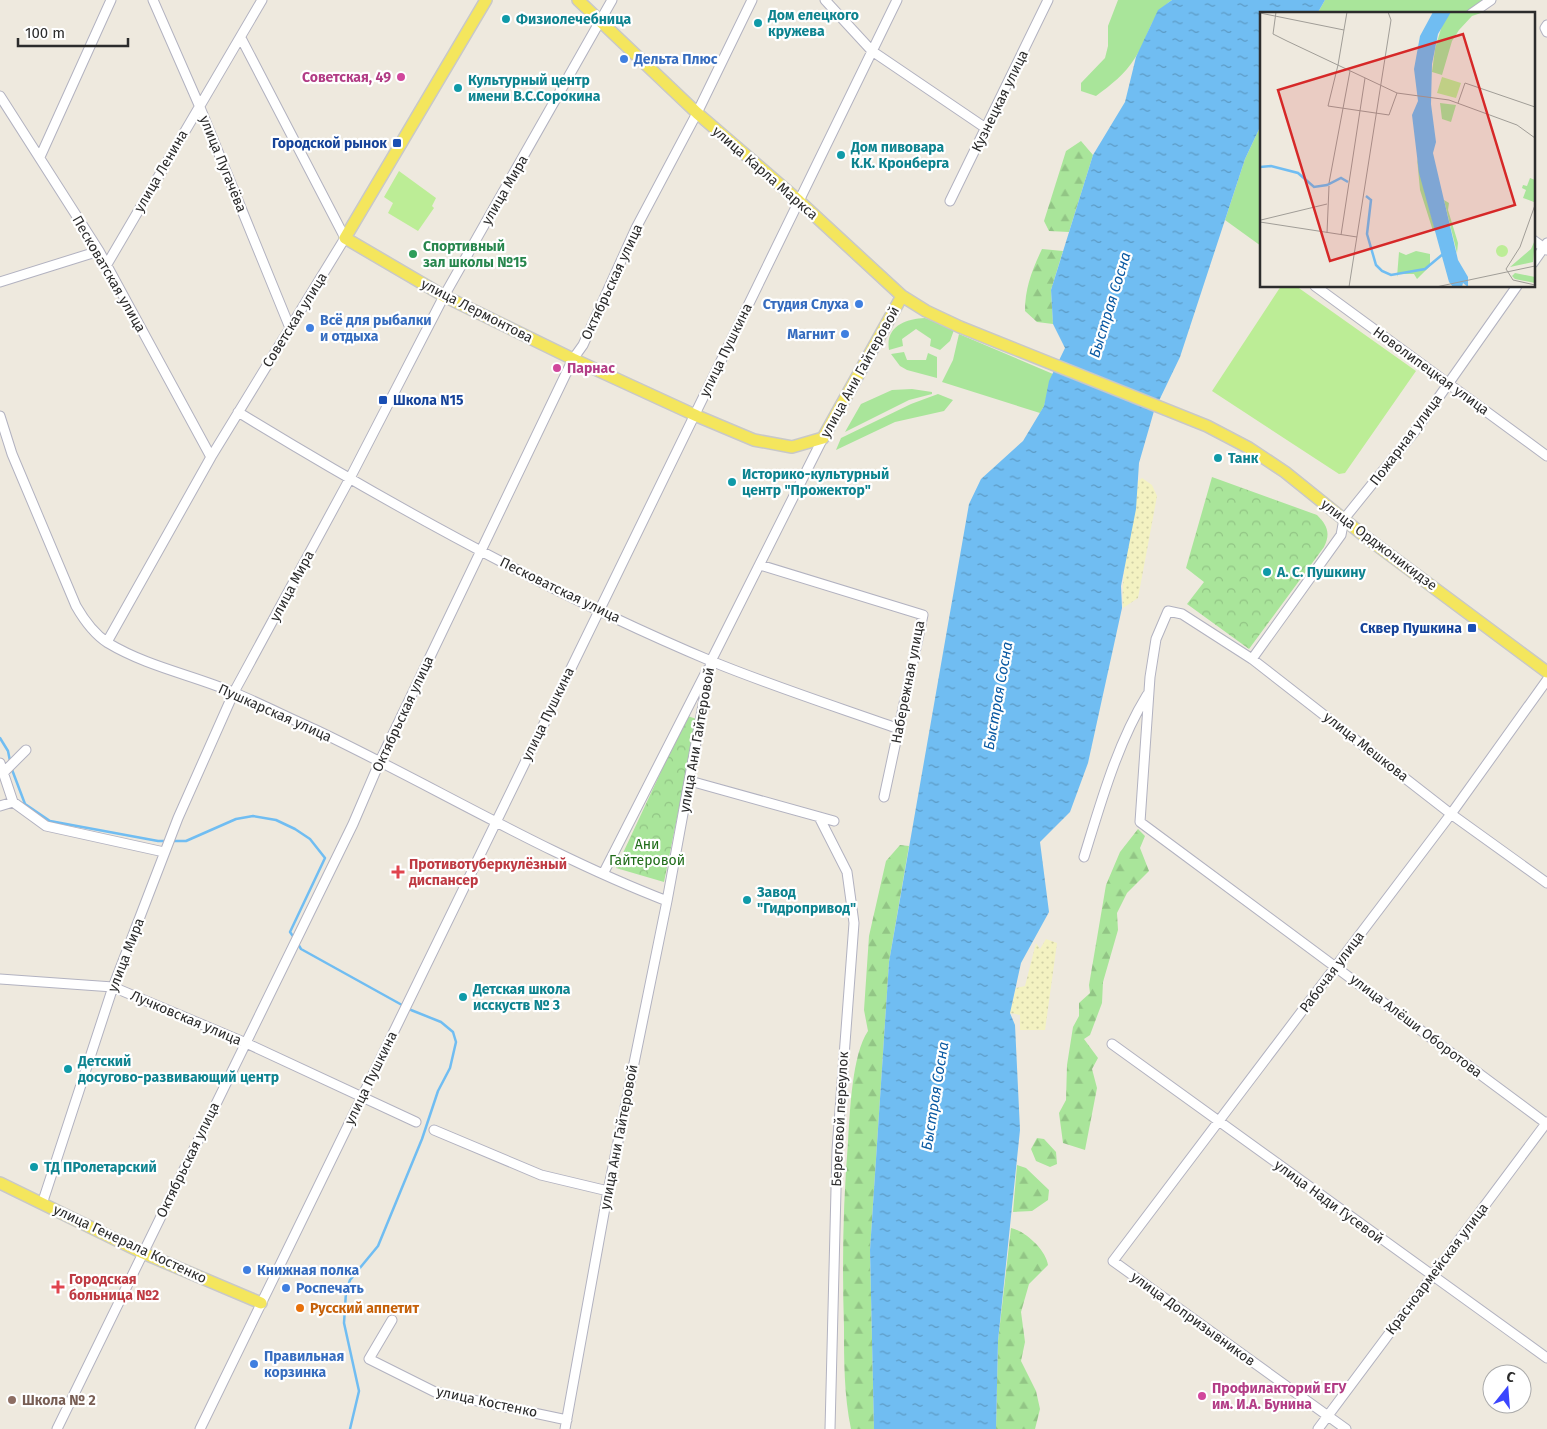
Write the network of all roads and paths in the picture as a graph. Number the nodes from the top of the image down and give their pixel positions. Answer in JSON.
{"nodes":[{"id":1,"x":111,"y":0,"type":"edge"},
{"id":2,"x":153,"y":0,"type":"edge"},
{"id":3,"x":262,"y":0,"type":"edge"},
{"id":4,"x":486,"y":0,"type":"edge"},
{"id":5,"x":578,"y":0,"type":"edge"},
{"id":6,"x":612,"y":0,"type":"edge"},
{"id":7,"x":752,"y":0,"type":"edge"},
{"id":8,"x":825,"y":0,"type":"edge"},
{"id":9,"x":897,"y":0,"type":"edge"},
{"id":10,"x":1048,"y":0,"type":"edge"},
{"id":11,"x":1492,"y":0,"type":"edge"},
{"id":12,"x":1474,"y":12,"type":"edge"},
{"id":13,"x":600,"y":20,"type":"junction"},
{"id":14,"x":1547,"y":25,"type":"edge"},
{"id":15,"x":1547,"y":32,"type":"edge"},
{"id":16,"x":241,"y":38,"type":"junction"},
{"id":17,"x":872,"y":51,"type":"junction"},
{"id":18,"x":0,"y":96,"type":"edge"},
{"id":19,"x":199,"y":105,"type":"junction"},
{"id":20,"x":697,"y":113,"type":"junction"},
{"id":21,"x":987,"y":129,"type":"junction"},
{"id":22,"x":40,"y":157,"type":"junction"},
{"id":23,"x":799,"y":201,"type":"junction"},
{"id":24,"x":950,"y":201,"type":"dead end"},
{"id":25,"x":346,"y":238,"type":"junction"},
{"id":26,"x":1534,"y":241,"type":"edge"},
{"id":27,"x":1546,"y":247,"type":"edge"},
{"id":28,"x":98,"y":251,"type":"junction"},
{"id":29,"x":1534,"y":262,"type":"edge"},
{"id":30,"x":106,"y":266,"type":"junction"},
{"id":31,"x":0,"y":282,"type":"edge"},
{"id":32,"x":1319,"y":288,"type":"edge"},
{"id":33,"x":1516,"y":288,"type":"edge"},
{"id":34,"x":444,"y":296,"type":"junction"},
{"id":35,"x":902,"y":296,"type":"junction"},
{"id":36,"x":290,"y":328,"type":"junction"},
{"id":37,"x":965,"y":329,"type":"joint"},
{"id":38,"x":573,"y":359,"type":"junction"},
{"id":39,"x":1448,"y":384,"type":"junction"},
{"id":40,"x":238,"y":412,"type":"junction"},
{"id":41,"x":694,"y":415,"type":"junction"},
{"id":42,"x":0,"y":416,"type":"edge"},
{"id":43,"x":823,"y":438,"type":"junction"},
{"id":44,"x":1547,"y":456,"type":"edge"},
{"id":45,"x":211,"y":457,"type":"junction"},
{"id":46,"x":349,"y":480,"type":"junction"},
{"id":47,"x":1344,"y":519,"type":"junction"},
{"id":48,"x":480,"y":550,"type":"junction"},
{"id":49,"x":760,"y":565,"type":"junction"},
{"id":50,"x":599,"y":610,"type":"junction"},
{"id":51,"x":107,"y":642,"type":"junction"},
{"id":52,"x":1252,"y":658,"type":"junction"},
{"id":53,"x":712,"y":661,"type":"junction"},
{"id":54,"x":1547,"y":672,"type":"edge"},
{"id":55,"x":1547,"y":680,"type":"edge"},
{"id":56,"x":234,"y":692,"type":"junction"},
{"id":57,"x":1149,"y":692,"type":"junction"},
{"id":58,"x":900,"y":729,"type":"junction"},
{"id":59,"x":26,"y":750,"type":"dead end"},
{"id":60,"x":380,"y":761,"type":"junction"},
{"id":61,"x":0,"y":763,"type":"edge"},
{"id":62,"x":4,"y":772,"type":"junction"},
{"id":63,"x":690,"y":781,"type":"junction"},
{"id":64,"x":884,"y":798,"type":"dead end"},
{"id":65,"x":13,"y":802,"type":"junction"},
{"id":66,"x":0,"y":806,"type":"edge"},
{"id":67,"x":1451,"y":814,"type":"junction"},
{"id":68,"x":819,"y":817,"type":"junction"},
{"id":69,"x":834,"y":821,"type":"dead end"},
{"id":70,"x":496,"y":822,"type":"junction"},
{"id":71,"x":164,"y":852,"type":"junction"},
{"id":72,"x":1084,"y":857,"type":"dead end"},
{"id":73,"x":602,"y":874,"type":"junction"},
{"id":74,"x":1547,"y":883,"type":"edge"},
{"id":75,"x":668,"y":901,"type":"junction"},
{"id":76,"x":1335,"y":967,"type":"junction"},
{"id":77,"x":0,"y":979,"type":"edge"},
{"id":78,"x":113,"y":987,"type":"junction"},
{"id":79,"x":246,"y":1043,"type":"junction"},
{"id":80,"x":1112,"y":1044,"type":"dead end"},
{"id":81,"x":361,"y":1098,"type":"junction"},
{"id":82,"x":416,"y":1122,"type":"dead end"},
{"id":83,"x":1219,"y":1123,"type":"junction"},
{"id":84,"x":1547,"y":1123,"type":"edge"},
{"id":85,"x":434,"y":1130,"type":"dead end"},
{"id":86,"x":0,"y":1183,"type":"edge"},
{"id":87,"x":608,"y":1191,"type":"junction"},
{"id":88,"x":42,"y":1204,"type":"junction"},
{"id":89,"x":143,"y":1253,"type":"junction"},
{"id":90,"x":1113,"y":1261,"type":"joint"},
{"id":91,"x":1432,"y":1276,"type":"junction"},
{"id":92,"x":261,"y":1303,"type":"junction"},
{"id":93,"x":392,"y":1320,"type":"dead end"},
{"id":94,"x":1547,"y":1358,"type":"edge"},
{"id":95,"x":1328,"y":1416,"type":"junction"},
{"id":96,"x":566,"y":1424,"type":"edge"},
{"id":97,"x":57,"y":1429,"type":"edge"},
{"id":98,"x":200,"y":1429,"type":"edge"},
{"id":99,"x":830,"y":1429,"type":"edge"},
{"id":100,"x":1318,"y":1429,"type":"edge"},
{"id":101,"x":1346,"y":1429,"type":"edge"}],
"edges":[{"from":1,"to":22,"type":"street"},
{"from":2,"to":19,"type":"street","name":"улица Пугачёва"},
{"from":3,"to":16,"type":"street","name":"улица Ленина"},
{"from":4,"to":25,"type":"main road","name":"Советская улица"},
{"from":5,"to":13,"type":"main road","name":"улица Карла Маркса"},
{"from":6,"to":13,"type":"street","name":"улица Мира"},
{"from":7,"to":20,"type":"street","name":"Октябрьская улица"},
{"from":8,"to":17,"type":"street"},
{"from":9,"to":17,"type":"street","name":"улица Пушкина"},
{"from":10,"to":21,"type":"street","name":"Кузнецкая улица"},
{"from":11,"to":12,"type":"street"},
{"from":13,"to":20,"type":"main road","name":"улица Карла Маркса"},
{"from":13,"to":34,"type":"street","name":"улица Мира"},
{"from":14,"to":15,"type":"street"},
{"from":16,"to":19,"type":"street","name":"улица Ленина"},
{"from":16,"to":25,"type":"street"},
{"from":17,"to":21,"type":"street"},
{"from":17,"to":23,"type":"street","name":"улица Пушкина"},
{"from":18,"to":22,"type":"street","name":"Песковатская улица"},
{"from":19,"to":30,"type":"street","name":"улица Ленина"},
{"from":19,"to":36,"type":"street","name":"улица Пугачёва"},
{"from":20,"to":23,"type":"main road","name":"улица Карла Маркса"},
{"from":20,"to":38,"type":"street","name":"Октябрьская улица"},
{"from":21,"to":24,"type":"street","name":"Кузнецкая улица"},
{"from":22,"to":28,"type":"street","name":"Песковатская улица"},
{"from":23,"to":35,"type":"main road","name":"улица Карла Маркса"},
{"from":23,"to":41,"type":"street","name":"улица Пушкина"},
{"from":25,"to":34,"type":"main road","name":"улица Лермонтова"},
{"from":25,"to":36,"type":"street","name":"Советская улица"},
{"from":26,"to":27,"type":"street"},
{"from":27,"to":29,"type":"street"},
{"from":28,"to":30,"type":"street","name":"Песковатская улица"},
{"from":28,"to":31,"type":"street"},
{"from":30,"to":45,"type":"street","name":"Песковатская улица"},
{"from":32,"to":39,"type":"street","name":"Новолипецкая улица"},
{"from":33,"to":39,"type":"street","name":"Пожарная улица"},
{"from":34,"to":38,"type":"main road","name":"улица Лермонтова"},
{"from":34,"to":46,"type":"street","name":"улица Мира"},
{"from":35,"to":37,"type":"main road","name":"улица Карла Маркса"},
{"from":35,"to":43,"type":"main road","name":"улица Ани Гайтеровой"},
{"from":36,"to":40,"type":"street","name":"Советская улица"},
{"from":37,"to":47,"type":"main road","name":"улица Орджоникидзе"},
{"from":38,"to":41,"type":"main road","name":"улица Лермонтова"},
{"from":38,"to":48,"type":"street","name":"Октябрьская улица"},
{"from":39,"to":44,"type":"street","name":"Новолипецкая улица"},
{"from":39,"to":47,"type":"street","name":"Пожарная улица"},
{"from":40,"to":45,"type":"street","name":"Советская улица"},
{"from":40,"to":46,"type":"street","name":"Песковатская улица"},
{"from":41,"to":43,"type":"main road","name":"улица Лермонтова"},
{"from":41,"to":50,"type":"street","name":"улица Пушкина"},
{"from":42,"to":51,"type":"street","name":"Пушкарская улица"},
{"from":43,"to":49,"type":"street","name":"улица Ани Гайтеровой"},
{"from":45,"to":51,"type":"street","name":"Советская улица"},
{"from":46,"to":48,"type":"street","name":"Песковатская улица"},
{"from":46,"to":56,"type":"street","name":"улица Мира"},
{"from":47,"to":52,"type":"street","name":"Пожарная улица"},
{"from":47,"to":54,"type":"main road","name":"улица Орджоникидзе"},
{"from":48,"to":50,"type":"street","name":"Песковатская улица"},
{"from":48,"to":60,"type":"street","name":"Октябрьская улица"},
{"from":49,"to":53,"type":"street","name":"улица Ани Гайтеровой"},
{"from":49,"to":58,"type":"street","name":"Набережная улица"},
{"from":50,"to":53,"type":"street","name":"Песковатская улица"},
{"from":50,"to":70,"type":"street","name":"улица Пушкина"},
{"from":51,"to":56,"type":"street","name":"Пушкарская улица"},
{"from":52,"to":57,"type":"street","name":"улица Мешкова"},
{"from":52,"to":67,"type":"street","name":"улица Мешкова"},
{"from":53,"to":58,"type":"street","name":"Песковатская улица"},
{"from":53,"to":63,"type":"street","name":"улица Ани Гайтеровой"},
{"from":53,"to":73,"type":"street"},
{"from":55,"to":67,"type":"street","name":"Рабочая улица"},
{"from":56,"to":60,"type":"street","name":"Пушкарская улица"},
{"from":56,"to":71,"type":"street","name":"улица Мира"},
{"from":57,"to":72,"type":"street"},
{"from":57,"to":76,"type":"street","name":"улица Алёши Оборотова"},
{"from":58,"to":64,"type":"street","name":"Набережная улица"},
{"from":59,"to":62,"type":"street"},
{"from":60,"to":70,"type":"street","name":"Пушкарская улица"},
{"from":60,"to":79,"type":"street","name":"Октябрьская улица"},
{"from":61,"to":62,"type":"street"},
{"from":62,"to":65,"type":"street"},
{"from":63,"to":68,"type":"street"},
{"from":63,"to":75,"type":"street","name":"улица Ани Гайтеровой"},
{"from":65,"to":66,"type":"street"},
{"from":65,"to":71,"type":"street"},
{"from":67,"to":74,"type":"street","name":"улица Мешкова"},
{"from":67,"to":76,"type":"street","name":"Рабочая улица"},
{"from":68,"to":69,"type":"street"},
{"from":68,"to":99,"type":"street","name":"Береговой переулок"},
{"from":70,"to":73,"type":"street","name":"Пушкарская улица"},
{"from":70,"to":81,"type":"street","name":"улица Пушкина"},
{"from":71,"to":78,"type":"street","name":"улица Мира"},
{"from":73,"to":75,"type":"street","name":"Пушкарская улица"},
{"from":75,"to":87,"type":"street","name":"улица Ани Гайтеровой"},
{"from":76,"to":83,"type":"street","name":"Рабочая улица"},
{"from":76,"to":84,"type":"street","name":"улица Алёши Оборотова"},
{"from":77,"to":78,"type":"street","name":"Лучковская улица"},
{"from":78,"to":79,"type":"street","name":"Лучковская улица"},
{"from":78,"to":88,"type":"street","name":"улица Мира"},
{"from":79,"to":81,"type":"street","name":"Лучковская улица"},
{"from":79,"to":89,"type":"street","name":"Октябрьская улица"},
{"from":80,"to":83,"type":"street","name":"улица Нади Гусевой"},
{"from":81,"to":82,"type":"street","name":"Лучковская улица"},
{"from":81,"to":92,"type":"street","name":"улица Пушкина"},
{"from":83,"to":90,"type":"street","name":"Рабочая улица"},
{"from":83,"to":91,"type":"street","name":"улица Нади Гусевой"},
{"from":84,"to":91,"type":"street","name":"Красноармейская улица"},
{"from":85,"to":87,"type":"street"},
{"from":86,"to":88,"type":"main road","name":"улица Генерала Костенко"},
{"from":87,"to":96,"type":"street","name":"улица Ани Гайтеровой"},
{"from":88,"to":89,"type":"main road","name":"улица Генерала Костенко"},
{"from":89,"to":92,"type":"main road","name":"улица Генерала Костенко"},
{"from":89,"to":97,"type":"street","name":"Октябрьская улица"},
{"from":90,"to":95,"type":"street","name":"улица Допризывников"},
{"from":91,"to":94,"type":"street","name":"улица Нади Гусевой"},
{"from":91,"to":95,"type":"street","name":"Красноармейская улица"},
{"from":92,"to":98,"type":"street","name":"улица Пушкина"},
{"from":93,"to":96,"type":"street","name":"улица Костенко"},
{"from":95,"to":100,"type":"street","name":"Красноармейская улица"},
{"from":95,"to":101,"type":"street","name":"улица Допризывников"}]}
